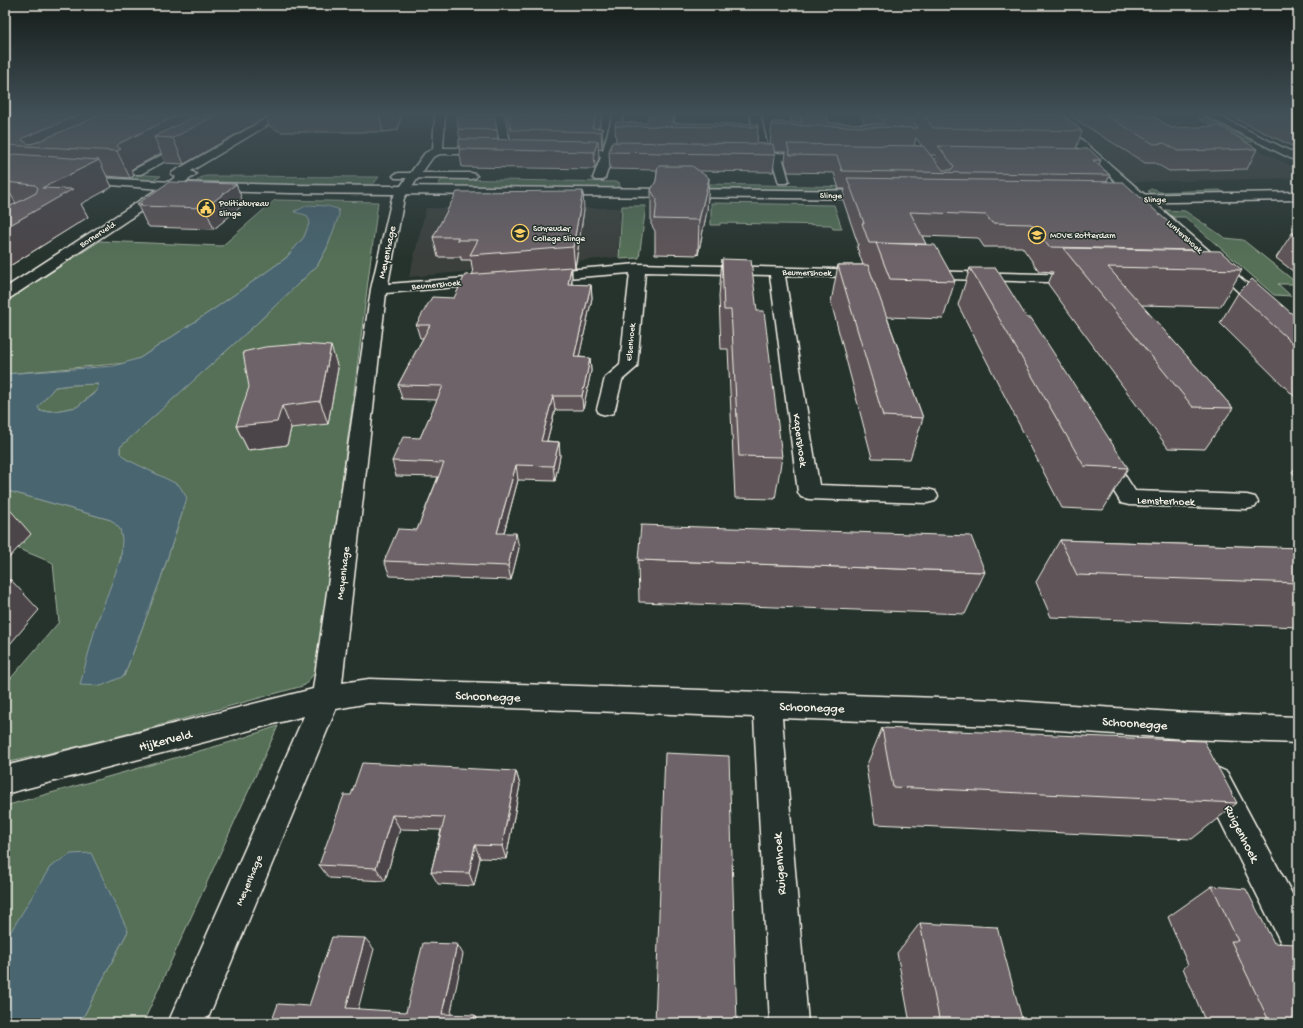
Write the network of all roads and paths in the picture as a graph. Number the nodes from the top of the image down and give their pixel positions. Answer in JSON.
{"nodes":[{"id":1,"x":153,"y":162,"type":"edge"},
{"id":2,"x":196,"y":162,"type":"edge"},
{"id":3,"x":424,"y":162,"type":"edge"},
{"id":4,"x":605,"y":162,"type":"edge"},
{"id":5,"x":777,"y":162,"type":"edge"},
{"id":6,"x":1085,"y":162,"type":"edge"},
{"id":7,"x":1100,"y":162,"type":"joint"},
{"id":8,"x":194,"y":174,"type":"dead end"},
{"id":9,"x":385,"y":176,"type":"dead end"},
{"id":10,"x":415,"y":176,"type":"junction"},
{"id":11,"x":485,"y":176,"type":"dead end"},
{"id":12,"x":169,"y":177,"type":"junction"},
{"id":13,"x":65,"y":178,"type":"edge"},
{"id":14,"x":584,"y":178,"type":"dead end"},
{"id":15,"x":599,"y":178,"type":"junction"},
{"id":16,"x":614,"y":178,"type":"dead end"},
{"id":17,"x":630,"y":179,"type":"dead end"},
{"id":18,"x":798,"y":182,"type":"dead end"},
{"id":19,"x":1114,"y":187,"type":"edge"},
{"id":20,"x":1130,"y":188,"type":"junction"},
{"id":21,"x":403,"y":191,"type":"junction"},
{"id":22,"x":628,"y":192,"type":"junction"},
{"id":23,"x":1144,"y":193,"type":"junction"},
{"id":24,"x":890,"y":196,"type":"edge"},
{"id":25,"x":1298,"y":196,"type":"edge"},
{"id":26,"x":1104,"y":199,"type":"edge"},
{"id":27,"x":638,"y":268,"type":"junction"},
{"id":28,"x":777,"y":271,"type":"junction"},
{"id":29,"x":883,"y":274,"type":"edge"},
{"id":30,"x":906,"y":274,"type":"edge"},
{"id":31,"x":992,"y":276,"type":"junction"},
{"id":32,"x":528,"y":277,"type":"edge"},
{"id":33,"x":504,"y":279,"type":"edge"},
{"id":34,"x":1094,"y":279,"type":"edge"},
{"id":35,"x":1213,"y":282,"type":"edge"},
{"id":36,"x":1236,"y":282,"type":"junction"},
{"id":37,"x":379,"y":289,"type":"junction"},
{"id":38,"x":5,"y":295,"type":"edge"},
{"id":39,"x":1004,"y":296,"type":"edge"},
{"id":40,"x":1298,"y":337,"type":"edge"},
{"id":41,"x":606,"y":409,"type":"dead end"},
{"id":42,"x":1092,"y":439,"type":"edge"},
{"id":43,"x":927,"y":496,"type":"dead end"},
{"id":44,"x":1247,"y":502,"type":"dead end"},
{"id":45,"x":326,"y":698,"type":"junction"},
{"id":46,"x":767,"y":705,"type":"junction"},
{"id":47,"x":1187,"y":726,"type":"junction"},
{"id":48,"x":1298,"y":730,"type":"edge"},
{"id":49,"x":5,"y":780,"type":"edge"},
{"id":50,"x":1298,"y":941,"type":"edge"},
{"id":51,"x":187,"y":1023,"type":"edge"},
{"id":52,"x":790,"y":1023,"type":"edge"}],
"edges":[{"from":1,"to":12,"type":"street","name":"Slinge"},
{"from":2,"to":12,"type":"street"},
{"from":3,"to":10,"type":"street","name":"Meyenhage"},
{"from":4,"to":15,"type":"street"},
{"from":5,"to":18,"type":"street"},
{"from":6,"to":7,"type":"street"},
{"from":7,"to":20,"type":"street","name":"Luntershoek"},
{"from":8,"to":12,"type":"street","name":"Bornerveld"},
{"from":9,"to":10,"type":"street"},
{"from":10,"to":11,"type":"street"},
{"from":10,"to":21,"type":"street","name":"Meyenhage"},
{"from":12,"to":13,"type":"street","name":"Slinge"},
{"from":12,"to":21,"type":"street","name":"Slinge"},
{"from":12,"to":38,"type":"street","name":"Bornerveld"},
{"from":14,"to":15,"type":"street"},
{"from":15,"to":16,"type":"street"},
{"from":17,"to":22,"type":"street"},
{"from":19,"to":20,"type":"street","name":"Slinge"},
{"from":20,"to":23,"type":"street","name":"Luntershoek"},
{"from":21,"to":22,"type":"street","name":"Slinge"},
{"from":21,"to":37,"type":"street","name":"Meyenhage"},
{"from":22,"to":24,"type":"street","name":"Slinge"},
{"from":23,"to":25,"type":"street","name":"Slinge"},
{"from":23,"to":26,"type":"street","name":"Slinge"},
{"from":23,"to":36,"type":"street","name":"Luntershoek"},
{"from":27,"to":28,"type":"street","name":"Beumershoek"},
{"from":27,"to":32,"type":"street","name":"Beumershoek"},
{"from":27,"to":41,"type":"street","name":"Elsenhoek"},
{"from":28,"to":29,"type":"street","name":"Beumershoek"},
{"from":28,"to":43,"type":"street","name":"Kapershoek"},
{"from":30,"to":31,"type":"street"},
{"from":31,"to":34,"type":"street"},
{"from":31,"to":39,"type":"street"},
{"from":33,"to":37,"type":"street","name":"Beumershoek"},
{"from":35,"to":36,"type":"street"},
{"from":36,"to":40,"type":"street","name":"Luntershoek"},
{"from":37,"to":45,"type":"street","name":"Meyenhage"},
{"from":42,"to":44,"type":"street","name":"Lemsterhoek"},
{"from":45,"to":46,"type":"street","name":"Schoonegge"},
{"from":45,"to":49,"type":"street","name":"Hijkerveld"},
{"from":45,"to":51,"type":"street","name":"Meyenhage"},
{"from":46,"to":47,"type":"street","name":"Schoonegge"},
{"from":46,"to":52,"type":"street","name":"Ruigenhoek"},
{"from":47,"to":48,"type":"street","name":"Schoonegge"},
{"from":47,"to":50,"type":"street","name":"Ruigenhoek"}]}
